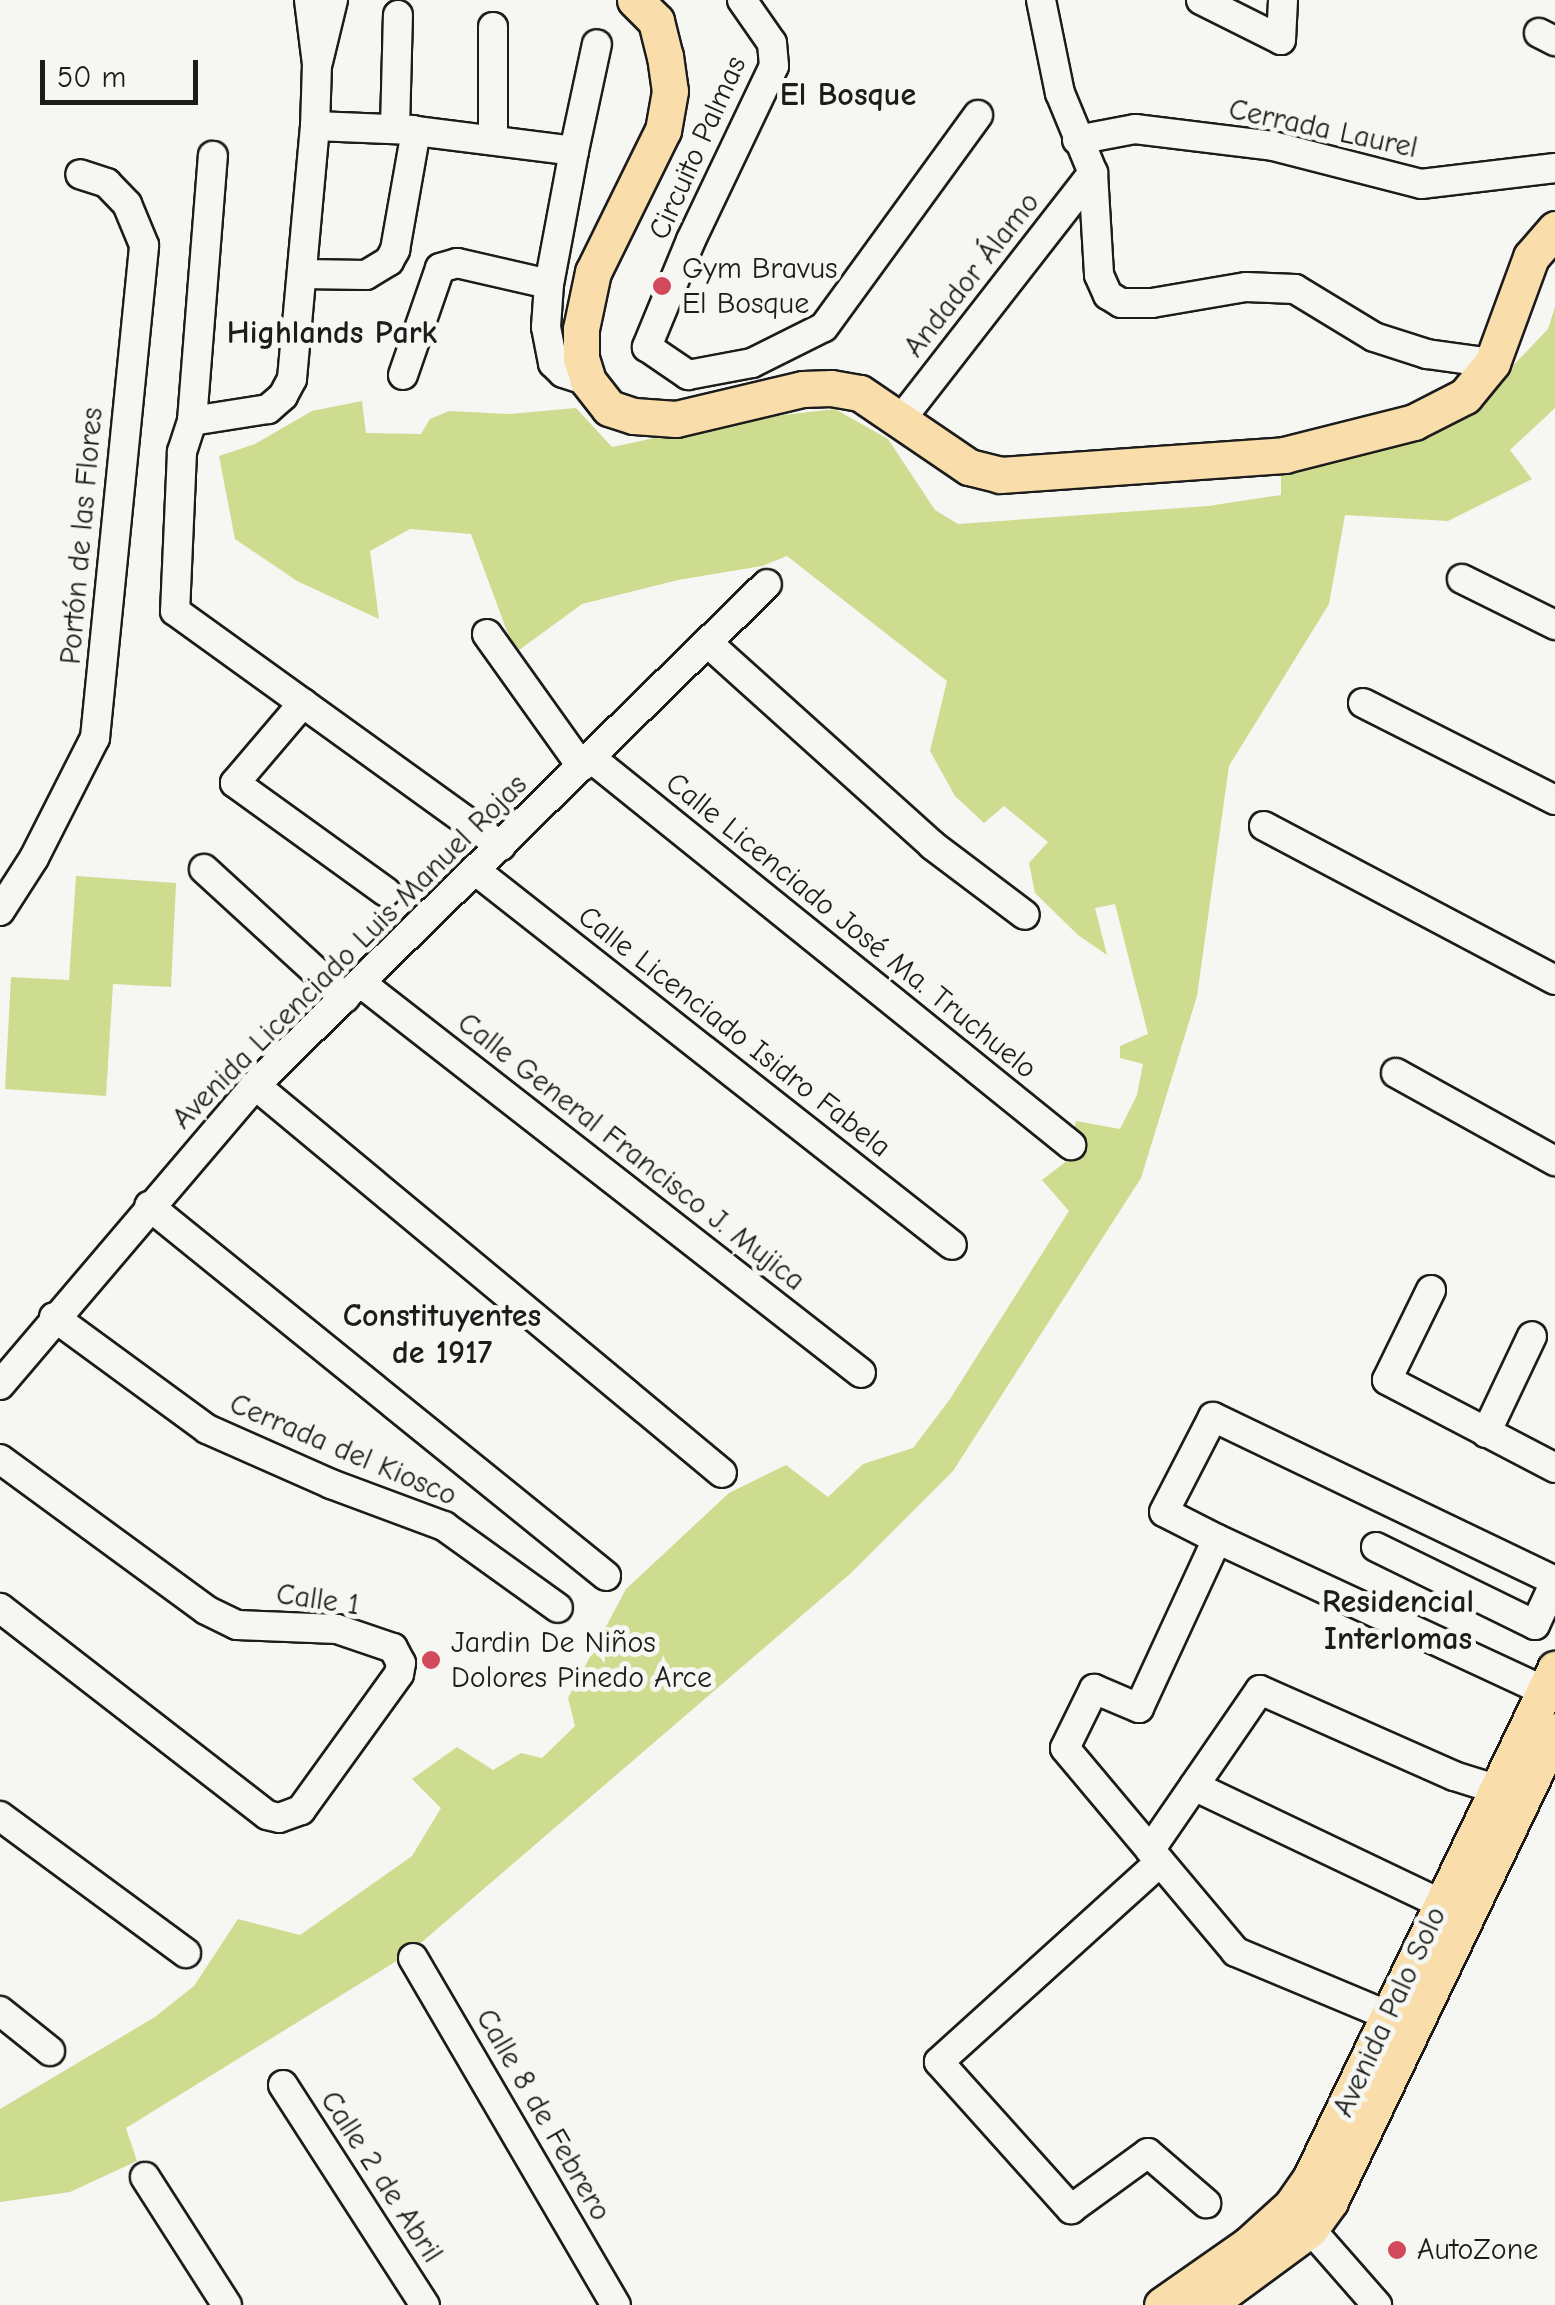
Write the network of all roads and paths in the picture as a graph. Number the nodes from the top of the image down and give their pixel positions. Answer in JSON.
{"nodes":[{"id":1,"x":309,"y":0,"type":"edge"},
{"id":2,"x":333,"y":0,"type":"edge"},
{"id":3,"x":636,"y":0,"type":"edge"},
{"id":4,"x":1041,"y":0,"type":"edge"},
{"id":5,"x":1201,"y":0,"type":"edge"},
{"id":6,"x":1283,"y":0,"type":"edge"},
{"id":7,"x":745,"y":1,"type":"edge"},
{"id":8,"x":398,"y":14,"type":"dead end"},
{"id":9,"x":494,"y":27,"type":"dead end"},
{"id":10,"x":597,"y":44,"type":"dead end"},
{"id":11,"x":317,"y":64,"type":"junction"},
{"id":12,"x":978,"y":114,"type":"dead end"},
{"id":13,"x":315,"y":126,"type":"junction"},
{"id":14,"x":406,"y":130,"type":"junction"},
{"id":15,"x":493,"y":140,"type":"junction"},
{"id":16,"x":1077,"y":140,"type":"junction"},
{"id":17,"x":574,"y":150,"type":"junction"},
{"id":18,"x":213,"y":156,"type":"dead end"},
{"id":19,"x":1555,"y":168,"type":"edge"},
{"id":20,"x":1093,"y":172,"type":"junction"},
{"id":21,"x":80,"y":174,"type":"dead end"},
{"id":22,"x":1555,"y":229,"type":"edge"},
{"id":23,"x":303,"y":274,"type":"junction"},
{"id":24,"x":549,"y":284,"type":"junction"},
{"id":25,"x":1492,"y":364,"type":"junction"},
{"id":26,"x":403,"y":375,"type":"dead end"},
{"id":27,"x":588,"y":381,"type":"junction"},
{"id":28,"x":902,"y":418,"type":"junction"},
{"id":29,"x":192,"y":421,"type":"junction"},
{"id":30,"x":1462,"y":579,"type":"dead end"},
{"id":31,"x":767,"y":584,"type":"dead end"},
{"id":32,"x":1555,"y":625,"type":"edge"},
{"id":33,"x":488,"y":634,"type":"dead end"},
{"id":34,"x":708,"y":643,"type":"junction"},
{"id":35,"x":303,"y":703,"type":"junction"},
{"id":36,"x":1363,"y":703,"type":"dead end"},
{"id":37,"x":587,"y":762,"type":"junction"},
{"id":38,"x":1555,"y":800,"type":"edge"},
{"id":39,"x":1264,"y":826,"type":"dead end"},
{"id":40,"x":501,"y":846,"type":"junction"},
{"id":41,"x":204,"y":869,"type":"dead end"},
{"id":42,"x":476,"y":871,"type":"junction"},
{"id":43,"x":386,"y":892,"type":"dead end"},
{"id":44,"x":0,"y":911,"type":"edge"},
{"id":45,"x":1026,"y":916,"type":"dead end"},
{"id":46,"x":1555,"y":980,"type":"edge"},
{"id":47,"x":353,"y":991,"type":"junction"},
{"id":48,"x":1396,"y":1074,"type":"dead end"},
{"id":49,"x":255,"y":1084,"type":"junction"},
{"id":50,"x":1071,"y":1145,"type":"dead end"},
{"id":51,"x":1555,"y":1161,"type":"edge"},
{"id":52,"x":149,"y":1206,"type":"junction"},
{"id":53,"x":952,"y":1245,"type":"dead end"},
{"id":54,"x":1431,"y":1290,"type":"dead end"},
{"id":55,"x":54,"y":1317,"type":"junction"},
{"id":56,"x":1532,"y":1336,"type":"dead end"},
{"id":57,"x":860,"y":1373,"type":"dead end"},
{"id":58,"x":0,"y":1385,"type":"edge"},
{"id":59,"x":1486,"y":1433,"type":"junction"},
{"id":60,"x":0,"y":1459,"type":"edge"},
{"id":61,"x":1555,"y":1468,"type":"edge"},
{"id":62,"x":722,"y":1473,"type":"dead end"},
{"id":63,"x":1217,"y":1539,"type":"junction"},
{"id":64,"x":1376,"y":1547,"type":"dead end"},
{"id":65,"x":606,"y":1576,"type":"dead end"},
{"id":66,"x":1553,"y":1591,"type":"edge"},
{"id":67,"x":0,"y":1608,"type":"edge"},
{"id":68,"x":558,"y":1608,"type":"dead end"},
{"id":69,"x":1550,"y":1680,"type":"edge"},
{"id":70,"x":1555,"y":1731,"type":"edge"},
{"id":71,"x":1194,"y":1786,"type":"junction"},
{"id":72,"x":1496,"y":1789,"type":"junction"},
{"id":73,"x":0,"y":1816,"type":"edge"},
{"id":74,"x":1155,"y":1856,"type":"junction"},
{"id":75,"x":1440,"y":1904,"type":"junction"},
{"id":76,"x":186,"y":1953,"type":"dead end"},
{"id":77,"x":413,"y":1958,"type":"dead end"},
{"id":78,"x":0,"y":2011,"type":"edge"},
{"id":79,"x":1389,"y":2016,"type":"junction"},
{"id":80,"x":50,"y":2051,"type":"dead end"},
{"id":81,"x":284,"y":2084,"type":"dead end"},
{"id":82,"x":145,"y":2176,"type":"dead end"},
{"id":83,"x":1206,"y":2203,"type":"dead end"},
{"id":84,"x":1300,"y":2217,"type":"junction"},
{"id":85,"x":226,"y":2305,"type":"edge"},
{"id":86,"x":425,"y":2305,"type":"edge"},
{"id":87,"x":616,"y":2305,"type":"edge"},
{"id":88,"x":1162,"y":2305,"type":"edge"},
{"id":89,"x":1207,"y":2305,"type":"edge"},
{"id":90,"x":1377,"y":2305,"type":"edge"}],
"edges":[{"from":1,"to":11,"type":"street"},
{"from":2,"to":11,"type":"street"},
{"from":3,"to":27,"type":"main road"},
{"from":4,"to":16,"type":"street"},
{"from":5,"to":6,"type":"street"},
{"from":7,"to":12,"type":"street","name":"Circuito Palmas"},
{"from":8,"to":14,"type":"street"},
{"from":9,"to":15,"type":"street"},
{"from":10,"to":17,"type":"street"},
{"from":11,"to":13,"type":"street"},
{"from":13,"to":14,"type":"street"},
{"from":13,"to":23,"type":"street"},
{"from":14,"to":15,"type":"street"},
{"from":14,"to":23,"type":"street"},
{"from":15,"to":17,"type":"street"},
{"from":16,"to":19,"type":"street","name":"Cerrada Laurel"},
{"from":16,"to":20,"type":"street"},
{"from":17,"to":24,"type":"street"},
{"from":18,"to":29,"type":"street"},
{"from":20,"to":25,"type":"street"},
{"from":20,"to":28,"type":"street","name":"Andador Álamo"},
{"from":21,"to":44,"type":"street","name":"Portón de las Flores"},
{"from":22,"to":25,"type":"main road"},
{"from":23,"to":29,"type":"street"},
{"from":24,"to":26,"type":"street"},
{"from":24,"to":27,"type":"street"},
{"from":25,"to":28,"type":"main road"},
{"from":27,"to":28,"type":"main road"},
{"from":29,"to":35,"type":"street"},
{"from":30,"to":32,"type":"street"},
{"from":31,"to":34,"type":"street","name":"Avenida Licenciado Luis Manuel Rojas"},
{"from":33,"to":37,"type":"street","name":"Calle Licenciado José Ma. Truchuelo"},
{"from":34,"to":37,"type":"street","name":"Avenida Licenciado Luis Manuel Rojas"},
{"from":34,"to":45,"type":"street"},
{"from":35,"to":40,"type":"street"},
{"from":35,"to":43,"type":"street"},
{"from":36,"to":38,"type":"street"},
{"from":37,"to":40,"type":"street","name":"Avenida Licenciado Luis Manuel Rojas"},
{"from":37,"to":50,"type":"street","name":"Calle Licenciado José Ma. Truchuelo"},
{"from":39,"to":46,"type":"street"},
{"from":40,"to":42,"type":"street","name":"Avenida Licenciado Luis Manuel Rojas"},
{"from":41,"to":47,"type":"street","name":"Calle General Francisco J. Mujica"},
{"from":42,"to":47,"type":"street","name":"Avenida Licenciado Luis Manuel Rojas"},
{"from":42,"to":53,"type":"street","name":"Calle Licenciado Isidro Fabela"},
{"from":47,"to":49,"type":"street","name":"Avenida Licenciado Luis Manuel Rojas"},
{"from":47,"to":57,"type":"street","name":"Calle General Francisco J. Mujica"},
{"from":48,"to":51,"type":"street"},
{"from":49,"to":52,"type":"street","name":"Avenida Licenciado Luis Manuel Rojas"},
{"from":49,"to":62,"type":"street"},
{"from":52,"to":55,"type":"street","name":"Avenida Licenciado Luis Manuel Rojas"},
{"from":52,"to":65,"type":"street"},
{"from":54,"to":59,"type":"street"},
{"from":55,"to":58,"type":"street","name":"Avenida Licenciado Luis Manuel Rojas"},
{"from":55,"to":68,"type":"street","name":"Cerrada del Kiosco"},
{"from":56,"to":59,"type":"street"},
{"from":59,"to":61,"type":"street"},
{"from":60,"to":67,"type":"street","name":"Calle 1"},
{"from":63,"to":66,"type":"street"},
{"from":63,"to":69,"type":"street"},
{"from":63,"to":74,"type":"street"},
{"from":64,"to":66,"type":"street"},
{"from":69,"to":72,"type":"main road","name":"Avenida Palo Solo"},
{"from":70,"to":84,"type":"main road","name":"Avenida Palo Solo"},
{"from":71,"to":72,"type":"street"},
{"from":71,"to":74,"type":"street"},
{"from":71,"to":75,"type":"street"},
{"from":72,"to":75,"type":"main road","name":"Avenida Palo Solo"},
{"from":73,"to":76,"type":"street"},
{"from":74,"to":79,"type":"street"},
{"from":74,"to":83,"type":"street"},
{"from":75,"to":79,"type":"main road","name":"Avenida Palo Solo"},
{"from":77,"to":87,"type":"street","name":"Calle 8 de Febrero"},
{"from":78,"to":80,"type":"street"},
{"from":79,"to":84,"type":"main road","name":"Avenida Palo Solo"},
{"from":81,"to":86,"type":"street","name":"Calle 2 de Abril"},
{"from":82,"to":85,"type":"street"},
{"from":84,"to":88,"type":"main road","name":"Avenida Palo Solo"},
{"from":84,"to":89,"type":"main road","name":"Avenida Palo Solo"},
{"from":84,"to":90,"type":"street"}]}
